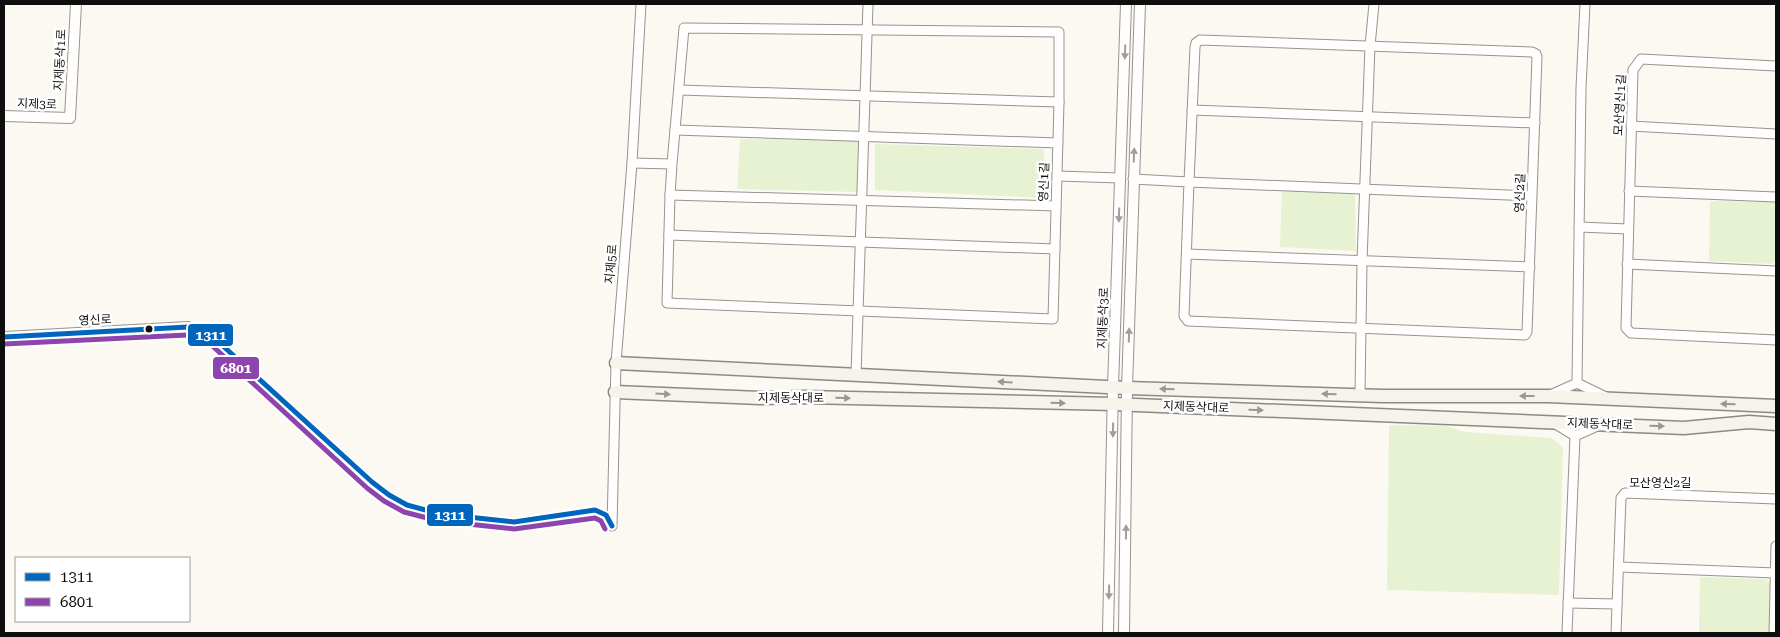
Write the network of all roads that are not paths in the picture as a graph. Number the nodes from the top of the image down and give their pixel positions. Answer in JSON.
{"nodes":[{"id":1,"x":76,"y":4,"type":"edge"},
{"id":2,"x":641,"y":4,"type":"edge"},
{"id":3,"x":868,"y":4,"type":"edge"},
{"id":4,"x":1126,"y":4,"type":"edge"},
{"id":5,"x":1140,"y":4,"type":"edge"},
{"id":6,"x":1374,"y":4,"type":"edge"},
{"id":7,"x":1585,"y":4,"type":"edge"},
{"id":8,"x":868,"y":30,"type":"junction"},
{"id":9,"x":1370,"y":46,"type":"junction"},
{"id":10,"x":1776,"y":66,"type":"edge"},
{"id":11,"x":680,"y":90,"type":"junction"},
{"id":12,"x":866,"y":96,"type":"junction"},
{"id":13,"x":1059,"y":102,"type":"junction"},
{"id":14,"x":1192,"y":110,"type":"junction"},
{"id":15,"x":4,"y":116,"type":"edge"},
{"id":16,"x":1368,"y":117,"type":"junction"},
{"id":17,"x":70,"y":118,"type":"joint"},
{"id":18,"x":1535,"y":123,"type":"junction"},
{"id":19,"x":1631,"y":126,"type":"junction"},
{"id":20,"x":676,"y":130,"type":"junction"},
{"id":21,"x":1776,"y":134,"type":"edge"},
{"id":22,"x":864,"y":137,"type":"junction"},
{"id":23,"x":1058,"y":143,"type":"junction"},
{"id":24,"x":632,"y":163,"type":"junction"},
{"id":25,"x":672,"y":164,"type":"junction"},
{"id":26,"x":1057,"y":176,"type":"junction"},
{"id":27,"x":1120,"y":178,"type":"junction"},
{"id":28,"x":1133,"y":179,"type":"junction"},
{"id":29,"x":1189,"y":182,"type":"junction"},
{"id":30,"x":1364,"y":189,"type":"junction"},
{"id":31,"x":1629,"y":191,"type":"junction"},
{"id":32,"x":670,"y":195,"type":"junction"},
{"id":33,"x":1532,"y":196,"type":"junction"},
{"id":34,"x":1776,"y":197,"type":"edge"},
{"id":35,"x":862,"y":201,"type":"junction"},
{"id":36,"x":1056,"y":206,"type":"junction"},
{"id":37,"x":1579,"y":227,"type":"junction"},
{"id":38,"x":1628,"y":229,"type":"junction"},
{"id":39,"x":669,"y":235,"type":"junction"},
{"id":40,"x":860,"y":242,"type":"junction"},
{"id":41,"x":1055,"y":249,"type":"junction"},
{"id":42,"x":1186,"y":254,"type":"junction"},
{"id":43,"x":1362,"y":261,"type":"junction"},
{"id":44,"x":1627,"y":264,"type":"junction"},
{"id":45,"x":1530,"y":267,"type":"junction"},
{"id":46,"x":1776,"y":271,"type":"edge"},
{"id":47,"x":858,"y":311,"type":"junction"},
{"id":48,"x":188,"y":327,"type":"dead end"},
{"id":49,"x":1361,"y":328,"type":"junction"},
{"id":50,"x":4,"y":337,"type":"edge"},
{"id":51,"x":1776,"y":340,"type":"edge"},
{"id":52,"x":616,"y":363,"type":"junction"},
{"id":53,"x":856,"y":375,"type":"junction"},
{"id":54,"x":1577,"y":383,"type":"junction"},
{"id":55,"x":1113,"y":387,"type":"junction"},
{"id":56,"x":1127,"y":388,"type":"junction"},
{"id":57,"x":615,"y":392,"type":"junction"},
{"id":58,"x":1360,"y":395,"type":"junction"},
{"id":59,"x":1548,"y":396,"type":"junction"},
{"id":60,"x":1612,"y":399,"type":"junction"},
{"id":61,"x":1113,"y":404,"type":"junction"},
{"id":62,"x":1127,"y":404,"type":"junction"},
{"id":63,"x":1776,"y":406,"type":"edge"},
{"id":64,"x":1552,"y":422,"type":"junction"},
{"id":65,"x":1601,"y":424,"type":"junction"},
{"id":66,"x":1776,"y":424,"type":"edge"},
{"id":67,"x":1575,"y":436,"type":"junction"},
{"id":68,"x":1776,"y":499,"type":"edge"},
{"id":69,"x":612,"y":526,"type":"dead end"},
{"id":70,"x":1776,"y":546,"type":"edge"},
{"id":71,"x":1619,"y":567,"type":"junction"},
{"id":72,"x":1776,"y":573,"type":"edge"},
{"id":73,"x":1568,"y":603,"type":"junction"},
{"id":74,"x":1617,"y":604,"type":"junction"},
{"id":75,"x":1108,"y":633,"type":"edge"},
{"id":76,"x":1124,"y":633,"type":"edge"},
{"id":77,"x":1567,"y":633,"type":"edge"},
{"id":78,"x":1616,"y":633,"type":"edge"},
{"id":79,"x":1774,"y":633,"type":"edge"}],
"edges":[{"from":1,"to":17,"type":"street","name":"지제동삭1로"},
{"from":2,"to":24,"type":"street","name":"지제5로"},
{"from":3,"to":8,"type":"street"},
{"from":4,"to":27,"type":"street","name":"지제동삭3로","one_way":true},
{"from":28,"to":5,"type":"street","name":"지제동삭3로","one_way":true},
{"from":6,"to":9,"type":"street"},
{"from":7,"to":37,"type":"street"},
{"from":8,"to":11,"type":"street","name":"영신1길"},
{"from":8,"to":12,"type":"street"},
{"from":8,"to":13,"type":"street","name":"영신1길"},
{"from":9,"to":14,"type":"street","name":"영신2길"},
{"from":9,"to":16,"type":"street"},
{"from":9,"to":18,"type":"street","name":"영신2길"},
{"from":10,"to":19,"type":"street","name":"모산영신1길"},
{"from":11,"to":12,"type":"street"},
{"from":11,"to":20,"type":"street","name":"영신1길"},
{"from":12,"to":13,"type":"street"},
{"from":12,"to":22,"type":"street"},
{"from":13,"to":23,"type":"street","name":"영신1길"},
{"from":14,"to":16,"type":"street"},
{"from":14,"to":29,"type":"street","name":"영신2길"},
{"from":15,"to":17,"type":"street","name":"지제3로"},
{"from":16,"to":18,"type":"street"},
{"from":16,"to":30,"type":"street"},
{"from":18,"to":33,"type":"street","name":"영신2길"},
{"from":19,"to":21,"type":"street"},
{"from":19,"to":31,"type":"street","name":"모산영신1길"},
{"from":20,"to":22,"type":"street"},
{"from":20,"to":25,"type":"street","name":"영신1길"},
{"from":22,"to":23,"type":"street"},
{"from":22,"to":35,"type":"street"},
{"from":23,"to":26,"type":"street","name":"영신1길"},
{"from":24,"to":25,"type":"street"},
{"from":24,"to":52,"type":"street","name":"지제5로"},
{"from":25,"to":32,"type":"street","name":"영신1길"},
{"from":26,"to":27,"type":"street"},
{"from":26,"to":36,"type":"street","name":"영신1길"},
{"from":27,"to":55,"type":"street","name":"지제동삭3로","one_way":true},
{"from":28,"to":29,"type":"street"},
{"from":56,"to":28,"type":"street","name":"지제동삭3로","one_way":true},
{"from":29,"to":30,"type":"street"},
{"from":29,"to":42,"type":"street","name":"영신2길"},
{"from":30,"to":33,"type":"street"},
{"from":30,"to":43,"type":"street"},
{"from":31,"to":34,"type":"street"},
{"from":31,"to":38,"type":"street","name":"모산영신1길"},
{"from":32,"to":35,"type":"street"},
{"from":32,"to":39,"type":"street","name":"영신1길"},
{"from":33,"to":45,"type":"street","name":"영신2길"},
{"from":35,"to":36,"type":"street"},
{"from":35,"to":40,"type":"street"},
{"from":36,"to":41,"type":"street","name":"영신1길"},
{"from":37,"to":38,"type":"street"},
{"from":37,"to":54,"type":"street"},
{"from":38,"to":44,"type":"street","name":"모산영신1길"},
{"from":39,"to":40,"type":"street"},
{"from":39,"to":47,"type":"street","name":"영신1길"},
{"from":40,"to":41,"type":"street"},
{"from":40,"to":47,"type":"street"},
{"from":41,"to":47,"type":"street","name":"영신1길"},
{"from":42,"to":43,"type":"street"},
{"from":42,"to":49,"type":"street","name":"영신2길"},
{"from":43,"to":45,"type":"street"},
{"from":43,"to":49,"type":"street"},
{"from":44,"to":46,"type":"street"},
{"from":44,"to":51,"type":"street","name":"모산영신1길"},
{"from":45,"to":49,"type":"street","name":"영신2길"},
{"from":47,"to":53,"type":"street"},
{"from":48,"to":50,"type":"street","name":"영신로"},
{"from":49,"to":58,"type":"street"},
{"from":52,"to":53,"type":"main road","name":"지제동삭대로"},
{"from":52,"to":57,"type":"street","name":"지제5로"},
{"from":55,"to":53,"type":"main road","name":"지제동삭대로","one_way":true},
{"from":54,"to":59,"type":"street"},
{"from":54,"to":60,"type":"street"},
{"from":55,"to":56,"type":"main road","name":"지제동삭대로"},
{"from":55,"to":61,"type":"street","name":"지제동삭3로"},
{"from":58,"to":56,"type":"main road","name":"지제동삭대로","one_way":true},
{"from":56,"to":62,"type":"street","name":"지제동삭3로"},
{"from":57,"to":61,"type":"main road","name":"지제동삭대로","one_way":true},
{"from":57,"to":69,"type":"street","name":"지제5로"},
{"from":59,"to":58,"type":"main road","name":"지제동삭대로","one_way":true},
{"from":59,"to":60,"type":"main road","name":"지제동삭대로"},
{"from":63,"to":60,"type":"main road","name":"지제동삭대로","one_way":true},
{"from":61,"to":62,"type":"main road","name":"지제동삭대로"},
{"from":61,"to":75,"type":"street","name":"지제동삭3로","one_way":true},
{"from":62,"to":64,"type":"main road","name":"지제동삭대로","one_way":true},
{"from":76,"to":62,"type":"street","name":"지제동삭3로","one_way":true},
{"from":64,"to":65,"type":"main road","name":"지제동삭대로"},
{"from":64,"to":67,"type":"street"},
{"from":65,"to":66,"type":"main road","name":"지제동삭대로","one_way":true},
{"from":65,"to":67,"type":"street"},
{"from":67,"to":73,"type":"street"},
{"from":68,"to":71,"type":"street","name":"모산영신2길"},
{"from":70,"to":72,"type":"street"},
{"from":71,"to":72,"type":"street"},
{"from":71,"to":74,"type":"street","name":"모산영신2길"},
{"from":72,"to":79,"type":"street"},
{"from":73,"to":74,"type":"street"},
{"from":73,"to":77,"type":"street"},
{"from":74,"to":78,"type":"street","name":"모산영신2길"}]}
